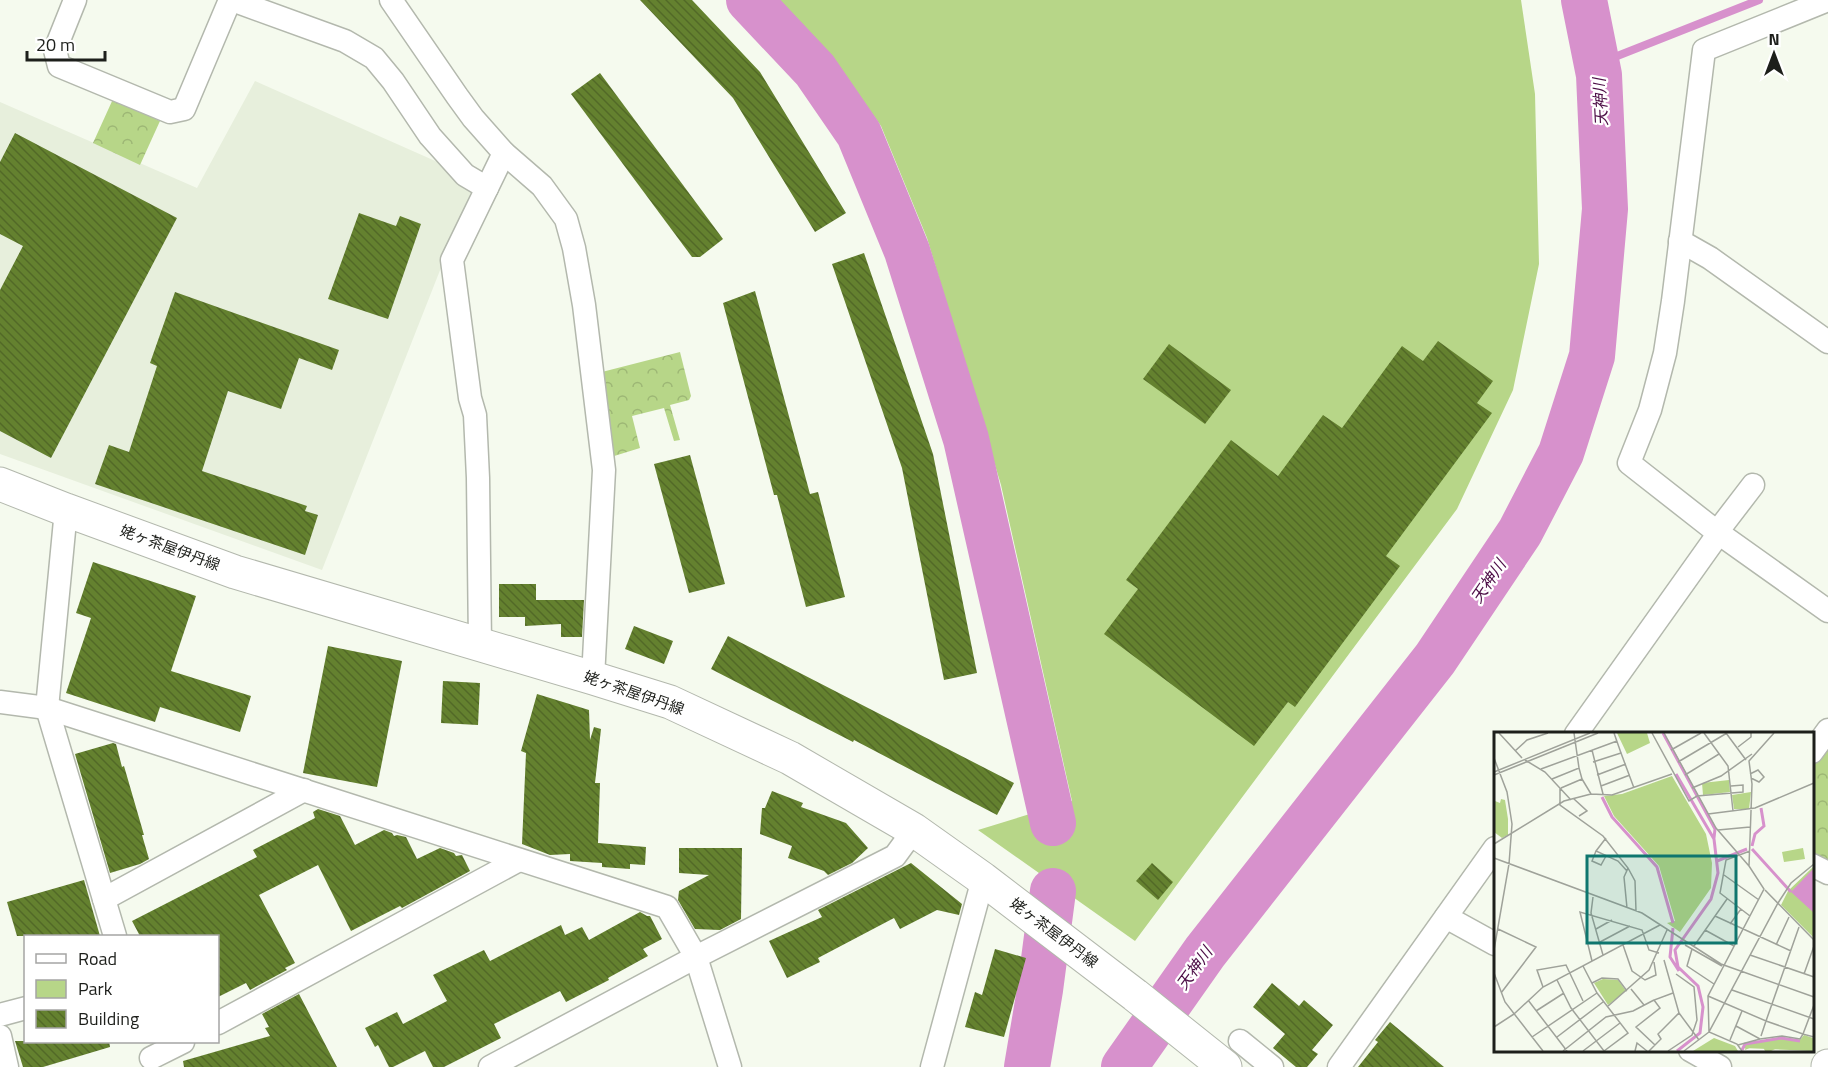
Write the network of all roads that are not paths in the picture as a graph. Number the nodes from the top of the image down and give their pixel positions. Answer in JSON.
{"nodes":[{"id":1,"x":75,"y":0,"type":"edge"},
{"id":2,"x":231,"y":0,"type":"edge"},
{"id":3,"x":391,"y":0,"type":"edge"},
{"id":4,"x":1828,"y":0,"type":"edge"},
{"id":5,"x":504,"y":153,"type":"junction"},
{"id":6,"x":487,"y":188,"type":"junction"},
{"id":7,"x":1680,"y":241,"type":"junction"},
{"id":8,"x":1828,"y":342,"type":"edge"},
{"id":9,"x":0,"y":484,"type":"edge"},
{"id":10,"x":1753,"y":485,"type":"dead end"},
{"id":11,"x":66,"y":510,"type":"junction"},
{"id":12,"x":1718,"y":532,"type":"junction"},
{"id":13,"x":1828,"y":611,"type":"edge"},
{"id":14,"x":480,"y":644,"type":"junction"},
{"id":15,"x":592,"y":678,"type":"junction"},
{"id":16,"x":0,"y":702,"type":"edge"},
{"id":17,"x":47,"y":708,"type":"junction"},
{"id":18,"x":1828,"y":730,"type":"edge"},
{"id":19,"x":1577,"y":732,"type":"edge"},
{"id":20,"x":1813,"y":751,"type":"edge"},
{"id":21,"x":304,"y":790,"type":"junction"},
{"id":22,"x":914,"y":830,"type":"junction"},
{"id":23,"x":1494,"y":849,"type":"edge"},
{"id":24,"x":519,"y":860,"type":"junction"},
{"id":25,"x":1813,"y":866,"type":"edge"},
{"id":26,"x":1828,"y":873,"type":"edge"},
{"id":27,"x":983,"y":879,"type":"junction"},
{"id":28,"x":104,"y":898,"type":"junction"},
{"id":29,"x":1446,"y":917,"type":"junction"},
{"id":30,"x":115,"y":935,"type":"edge"},
{"id":31,"x":1494,"y":943,"type":"edge"},
{"id":32,"x":696,"y":957,"type":"junction"},
{"id":33,"x":24,"y":1009,"type":"edge"},
{"id":34,"x":0,"y":1016,"type":"edge"},
{"id":35,"x":219,"y":1022,"type":"edge"},
{"id":36,"x":0,"y":1036,"type":"edge"},
{"id":37,"x":179,"y":1043,"type":"edge"},
{"id":38,"x":1694,"y":1052,"type":"edge"},
{"id":39,"x":1233,"y":1054,"type":"edge"},
{"id":40,"x":150,"y":1056,"type":"edge"},
{"id":41,"x":7,"y":1067,"type":"edge"},
{"id":42,"x":490,"y":1067,"type":"edge"},
{"id":43,"x":730,"y":1067,"type":"edge"},
{"id":44,"x":932,"y":1067,"type":"edge"},
{"id":45,"x":1272,"y":1067,"type":"edge"},
{"id":46,"x":1339,"y":1067,"type":"edge"},
{"id":47,"x":1720,"y":1067,"type":"edge"}],
"edges":[{"from":1,"to":2,"type":"street"},
{"from":2,"to":6,"type":"street"},
{"from":3,"to":5,"type":"street"},
{"from":4,"to":7,"type":"street"},
{"from":5,"to":6,"type":"street"},
{"from":5,"to":15,"type":"street"},
{"from":6,"to":14,"type":"street"},
{"from":7,"to":8,"type":"street"},
{"from":7,"to":12,"type":"street"},
{"from":9,"to":11,"type":"main road","name":"姥ヶ茶屋伊丹線"},
{"from":10,"to":12,"type":"street"},
{"from":11,"to":14,"type":"main road","name":"姥ヶ茶屋伊丹線"},
{"from":11,"to":17,"type":"street"},
{"from":12,"to":13,"type":"street"},
{"from":12,"to":19,"type":"street"},
{"from":14,"to":15,"type":"main road","name":"姥ヶ茶屋伊丹線"},
{"from":15,"to":22,"type":"main road","name":"姥ヶ茶屋伊丹線"},
{"from":16,"to":17,"type":"street"},
{"from":17,"to":21,"type":"street"},
{"from":17,"to":28,"type":"street"},
{"from":18,"to":20,"type":"street"},
{"from":21,"to":24,"type":"street"},
{"from":21,"to":28,"type":"street"},
{"from":22,"to":27,"type":"main road","name":"姥ヶ茶屋伊丹線"},
{"from":22,"to":32,"type":"street"},
{"from":23,"to":29,"type":"street"},
{"from":24,"to":32,"type":"street"},
{"from":24,"to":35,"type":"street"},
{"from":25,"to":26,"type":"street"},
{"from":27,"to":39,"type":"main road","name":"姥ヶ茶屋伊丹線"},
{"from":27,"to":44,"type":"street"},
{"from":28,"to":30,"type":"street"},
{"from":29,"to":31,"type":"street"},
{"from":29,"to":46,"type":"street"},
{"from":32,"to":42,"type":"street"},
{"from":32,"to":43,"type":"street"},
{"from":33,"to":34,"type":"street"},
{"from":36,"to":41,"type":"street"},
{"from":37,"to":40,"type":"street"},
{"from":38,"to":47,"type":"street"},
{"from":39,"to":45,"type":"street"}]}
